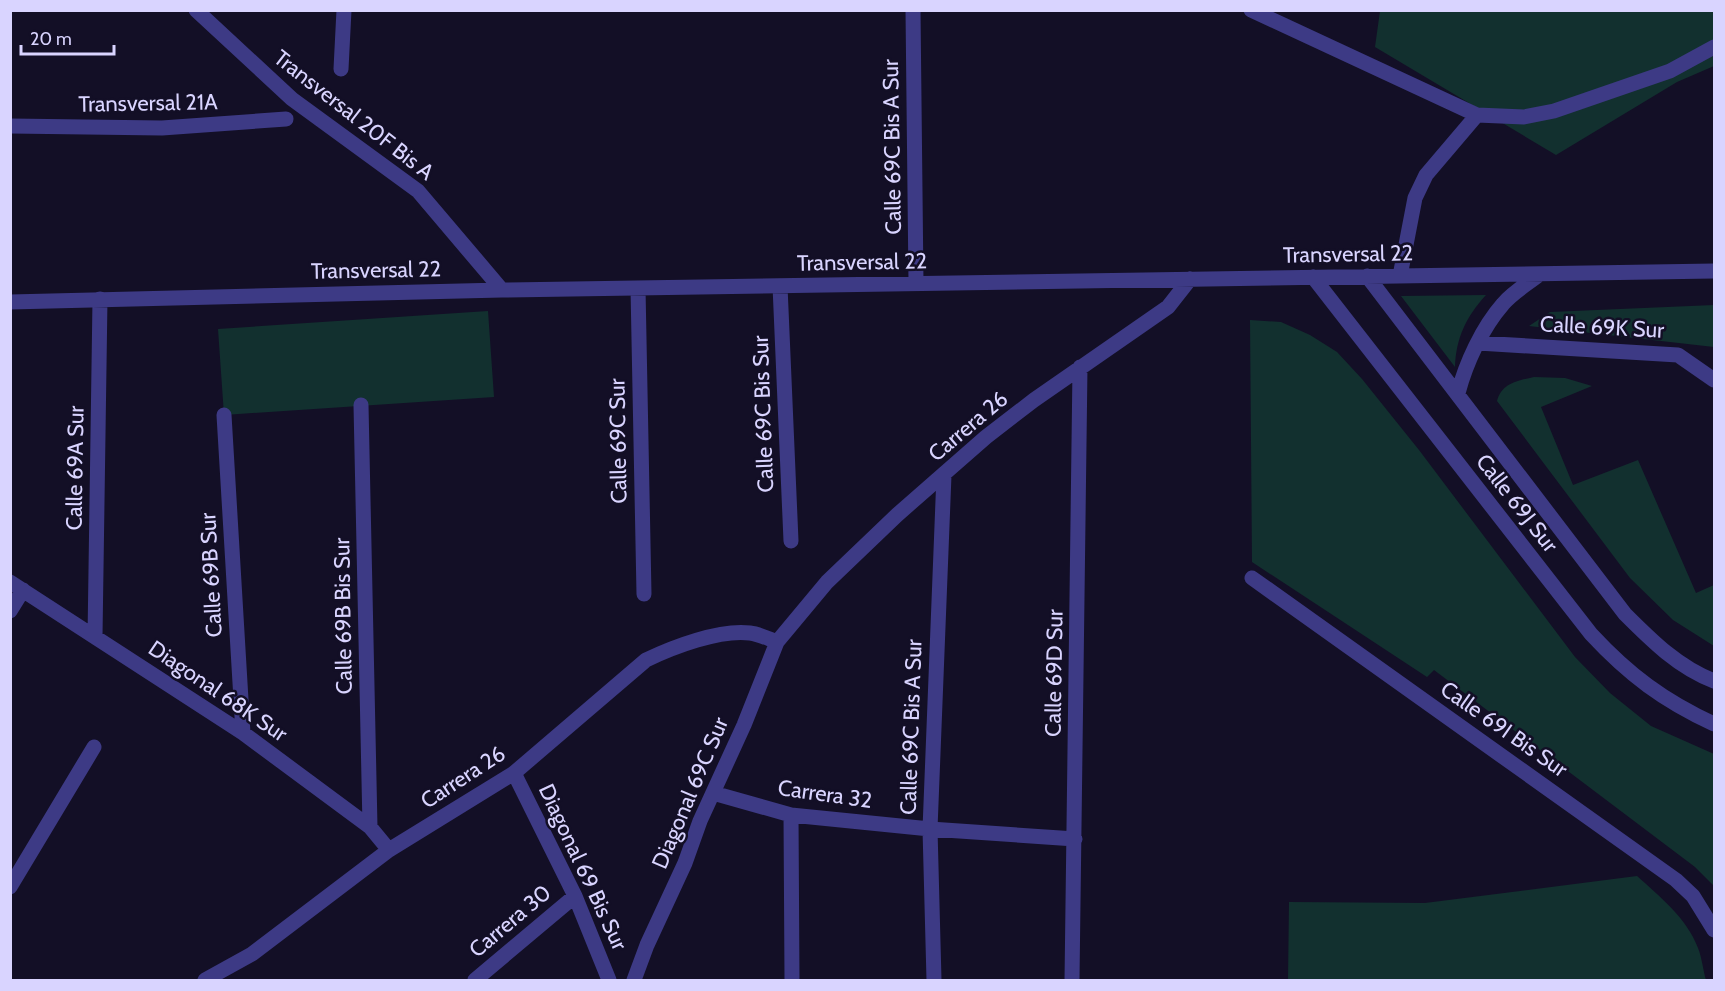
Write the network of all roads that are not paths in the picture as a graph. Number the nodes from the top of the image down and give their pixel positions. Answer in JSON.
{"nodes":[{"id":1,"x":196,"y":10,"type":"edge"},
{"id":2,"x":344,"y":10,"type":"edge"},
{"id":3,"x":913,"y":10,"type":"edge"},
{"id":4,"x":1251,"y":10,"type":"edge"},
{"id":5,"x":1714,"y":47,"type":"edge"},
{"id":6,"x":341,"y":69,"type":"dead end"},
{"id":7,"x":1477,"y":115,"type":"junction"},
{"id":8,"x":286,"y":119,"type":"dead end"},
{"id":9,"x":10,"y":126,"type":"edge"},
{"id":10,"x":1714,"y":271,"type":"edge"},
{"id":11,"x":1540,"y":274,"type":"junction"},
{"id":12,"x":1367,"y":276,"type":"junction"},
{"id":13,"x":1400,"y":276,"type":"junction"},
{"id":14,"x":1313,"y":277,"type":"junction"},
{"id":15,"x":1190,"y":279,"type":"junction"},
{"id":16,"x":916,"y":283,"type":"junction"},
{"id":17,"x":780,"y":286,"type":"junction"},
{"id":18,"x":638,"y":288,"type":"junction"},
{"id":19,"x":502,"y":290,"type":"junction"},
{"id":20,"x":100,"y":299,"type":"junction"},
{"id":21,"x":10,"y":302,"type":"edge"},
{"id":22,"x":1478,"y":343,"type":"junction"},
{"id":23,"x":1080,"y":367,"type":"junction"},
{"id":24,"x":1714,"y":380,"type":"edge"},
{"id":25,"x":1458,"y":393,"type":"junction"},
{"id":26,"x":361,"y":405,"type":"dead end"},
{"id":27,"x":224,"y":415,"type":"dead end"},
{"id":28,"x":944,"y":475,"type":"junction"},
{"id":29,"x":790,"y":541,"type":"dead end"},
{"id":30,"x":1252,"y":578,"type":"dead end"},
{"id":31,"x":17,"y":586,"type":"edge"},
{"id":32,"x":644,"y":594,"type":"dead end"},
{"id":33,"x":10,"y":611,"type":"edge"},
{"id":34,"x":791,"y":627,"type":"joint"},
{"id":35,"x":95,"y":637,"type":"junction"},
{"id":36,"x":777,"y":642,"type":"junction"},
{"id":37,"x":1714,"y":681,"type":"edge"},
{"id":38,"x":1714,"y":724,"type":"edge"},
{"id":39,"x":243,"y":733,"type":"junction"},
{"id":40,"x":94,"y":747,"type":"dead end"},
{"id":41,"x":514,"y":773,"type":"junction"},
{"id":42,"x":713,"y":793,"type":"junction"},
{"id":43,"x":791,"y":815,"type":"junction"},
{"id":44,"x":370,"y":827,"type":"junction"},
{"id":45,"x":930,"y":829,"type":"junction"},
{"id":46,"x":1075,"y":839,"type":"junction"},
{"id":47,"x":389,"y":850,"type":"junction"},
{"id":48,"x":10,"y":887,"type":"edge"},
{"id":49,"x":575,"y":896,"type":"junction"},
{"id":50,"x":1714,"y":930,"type":"edge"},
{"id":51,"x":205,"y":981,"type":"edge"},
{"id":52,"x":475,"y":981,"type":"edge"},
{"id":53,"x":609,"y":981,"type":"edge"},
{"id":54,"x":634,"y":981,"type":"edge"},
{"id":55,"x":792,"y":981,"type":"edge"},
{"id":56,"x":934,"y":981,"type":"edge"},
{"id":57,"x":1072,"y":981,"type":"edge"}],
"edges":[{"from":1,"to":19,"type":"street","name":"Transversal 20F Bis A"},
{"from":2,"to":6,"type":"street"},
{"from":3,"to":16,"type":"street","name":"Calle 69C Bis A Sur"},
{"from":4,"to":7,"type":"street"},
{"from":5,"to":7,"type":"street"},
{"from":7,"to":13,"type":"street"},
{"from":8,"to":9,"type":"street","name":"Transversal 21A"},
{"from":10,"to":11,"type":"street","name":"Transversal 22"},
{"from":11,"to":13,"type":"street","name":"Transversal 22"},
{"from":11,"to":22,"type":"street"},
{"from":12,"to":13,"type":"street","name":"Transversal 22"},
{"from":12,"to":14,"type":"street","name":"Transversal 22"},
{"from":12,"to":25,"type":"street","name":"Calle 69J Sur"},
{"from":14,"to":15,"type":"street","name":"Transversal 22"},
{"from":14,"to":38,"type":"street","name":"Calle 69J Sur"},
{"from":15,"to":16,"type":"street","name":"Transversal 22"},
{"from":15,"to":23,"type":"street","name":"Carrera 26"},
{"from":16,"to":17,"type":"street","name":"Transversal 22"},
{"from":17,"to":18,"type":"street","name":"Transversal 22"},
{"from":17,"to":29,"type":"street","name":"Calle 69C Bis Sur"},
{"from":18,"to":19,"type":"street","name":"Transversal 22"},
{"from":18,"to":32,"type":"street","name":"Calle 69C Sur"},
{"from":19,"to":20,"type":"street","name":"Transversal 22"},
{"from":20,"to":21,"type":"street","name":"Transversal 22"},
{"from":20,"to":35,"type":"street","name":"Calle 69A Sur"},
{"from":22,"to":24,"type":"street","name":"Calle 69K Sur"},
{"from":22,"to":25,"type":"street"},
{"from":23,"to":28,"type":"street","name":"Carrera 26"},
{"from":23,"to":46,"type":"street","name":"Calle 69D Sur"},
{"from":25,"to":37,"type":"street","name":"Calle 69J Sur"},
{"from":26,"to":44,"type":"street","name":"Calle 69B Bis Sur"},
{"from":27,"to":39,"type":"street","name":"Calle 69B Sur"},
{"from":28,"to":34,"type":"street","name":"Carrera 26"},
{"from":28,"to":45,"type":"street","name":"Calle 69C Bis A Sur"},
{"from":30,"to":50,"type":"street","name":"Calle 69I Bis Sur"},
{"from":31,"to":33,"type":"street"},
{"from":31,"to":35,"type":"street","name":"Diagonal 68K Sur"},
{"from":34,"to":36,"type":"street","name":"Diagonal 69C Sur"},
{"from":35,"to":39,"type":"street","name":"Diagonal 68K Sur"},
{"from":36,"to":41,"type":"street","name":"Carrera 26"},
{"from":36,"to":42,"type":"street","name":"Diagonal 69C Sur"},
{"from":39,"to":44,"type":"street","name":"Diagonal 68K Sur"},
{"from":40,"to":48,"type":"street"},
{"from":41,"to":47,"type":"street","name":"Carrera 26"},
{"from":41,"to":49,"type":"street","name":"Diagonal 69 Bis Sur"},
{"from":42,"to":43,"type":"street","name":"Carrera 32"},
{"from":42,"to":54,"type":"street","name":"Diagonal 69C Sur"},
{"from":43,"to":45,"type":"street","name":"Carrera 32"},
{"from":43,"to":55,"type":"street"},
{"from":44,"to":47,"type":"street","name":"Diagonal 68K Sur"},
{"from":45,"to":46,"type":"street","name":"Carrera 32"},
{"from":45,"to":56,"type":"street","name":"Calle 69C Bis A Sur"},
{"from":46,"to":57,"type":"street","name":"Calle 69D Sur"},
{"from":47,"to":51,"type":"street","name":"Carrera 26"},
{"from":49,"to":52,"type":"street","name":"Carrera 30"},
{"from":49,"to":53,"type":"street","name":"Diagonal 69 Bis Sur"}]}
